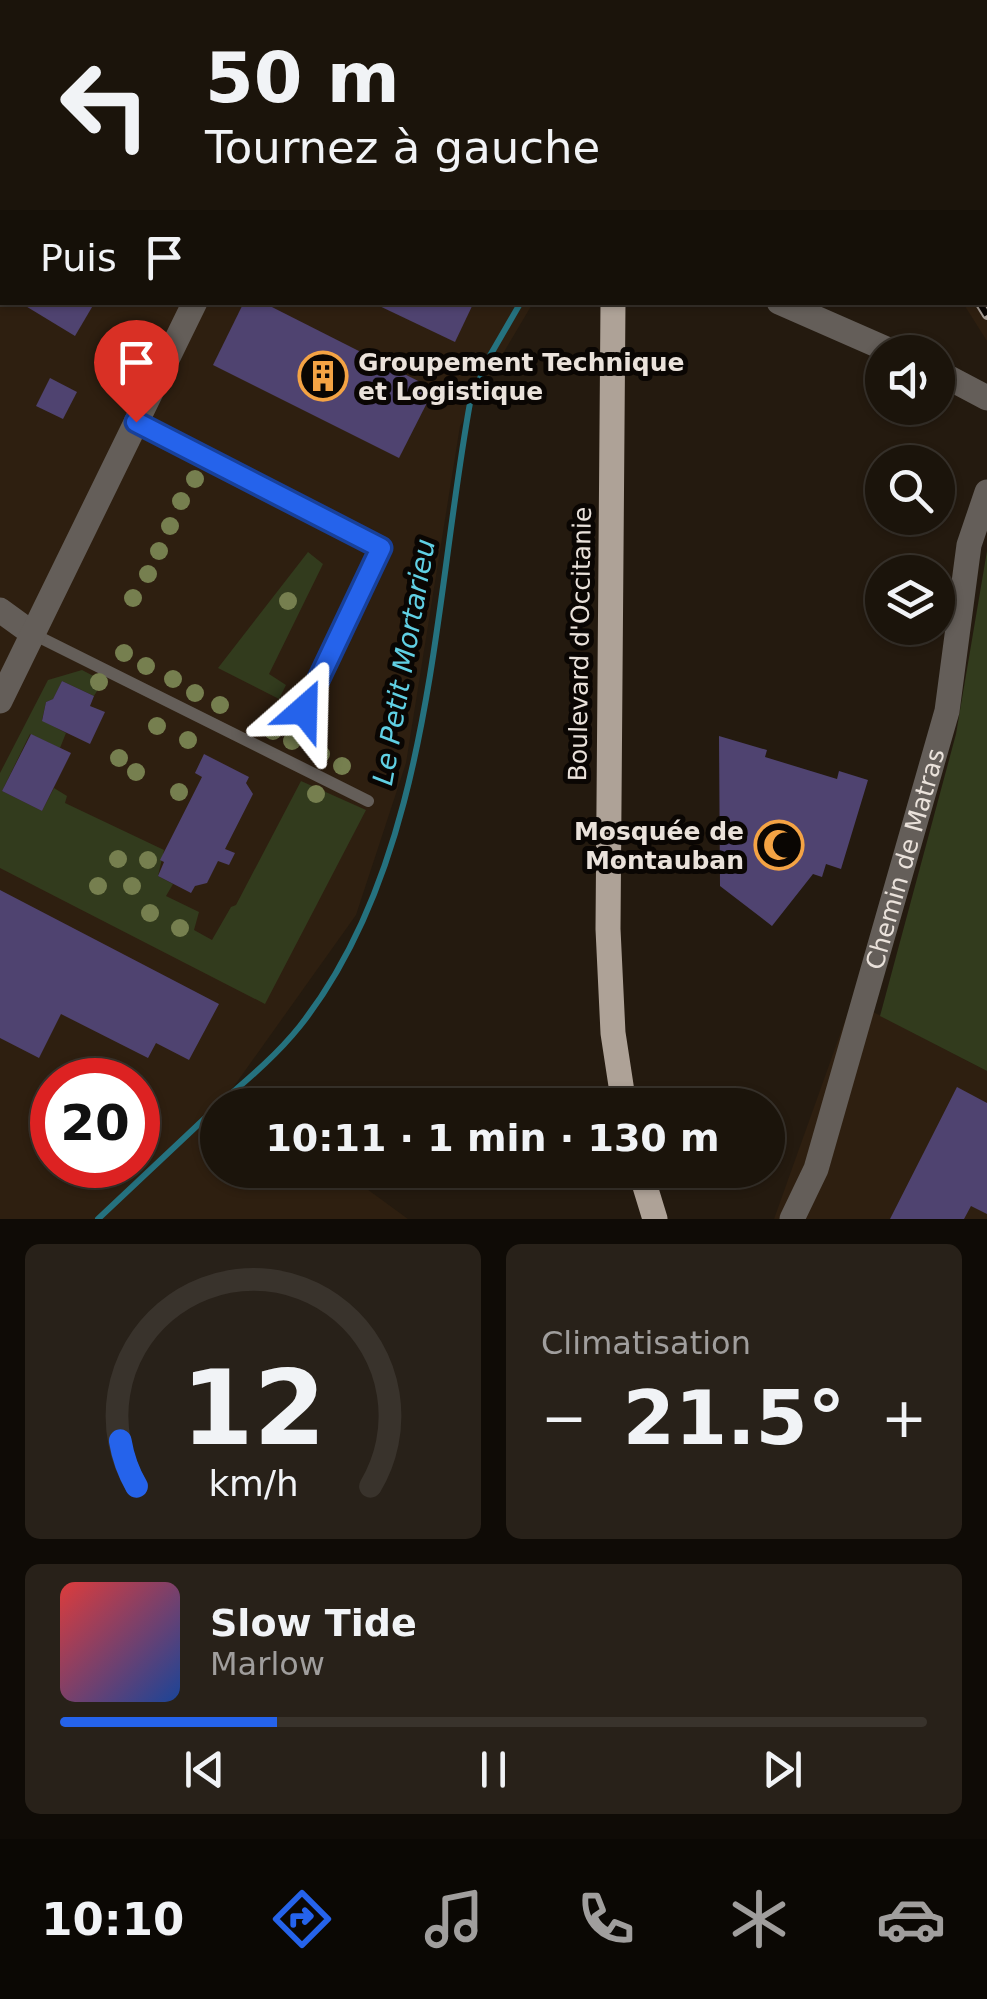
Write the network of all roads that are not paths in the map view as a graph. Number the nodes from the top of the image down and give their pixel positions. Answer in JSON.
{"nodes":[{"id":1,"x":194,"y":305,"type":"edge"},
{"id":2,"x":613,"y":305,"type":"edge"},
{"id":3,"x":786,"y":305,"type":"edge"},
{"id":4,"x":865,"y":340,"type":"edge"},
{"id":5,"x":955,"y":381,"type":"edge"},
{"id":6,"x":987,"y":398,"type":"edge"},
{"id":7,"x":136,"y":422,"type":"junction"},
{"id":8,"x":987,"y":492,"type":"edge"},
{"id":9,"x":0,"y":610,"type":"edge"},
{"id":10,"x":33,"y":634,"type":"junction"},
{"id":11,"x":0,"y":701,"type":"edge"},
{"id":12,"x":304,"y":710,"type":"dead end"},
{"id":13,"x":368,"y":801,"type":"dead end"},
{"id":14,"x":621,"y":1088,"type":"edge"},
{"id":15,"x":646,"y":1188,"type":"edge"},
{"id":16,"x":656,"y":1219,"type":"edge"},
{"id":17,"x":792,"y":1219,"type":"edge"}],
"edges":[{"from":1,"to":7,"type":"street"},
{"from":2,"to":14,"type":"main road","name":"Boulevard d'Occitanie"},
{"from":3,"to":4,"type":"street"},
{"from":5,"to":6,"type":"street"},
{"from":7,"to":10,"type":"street"},
{"from":7,"to":12,"type":"lane"},
{"from":8,"to":17,"type":"street","name":"Chemin de Matras"},
{"from":9,"to":10,"type":"street"},
{"from":10,"to":11,"type":"street"},
{"from":10,"to":13,"type":"lane"},
{"from":15,"to":16,"type":"main road"}]}
